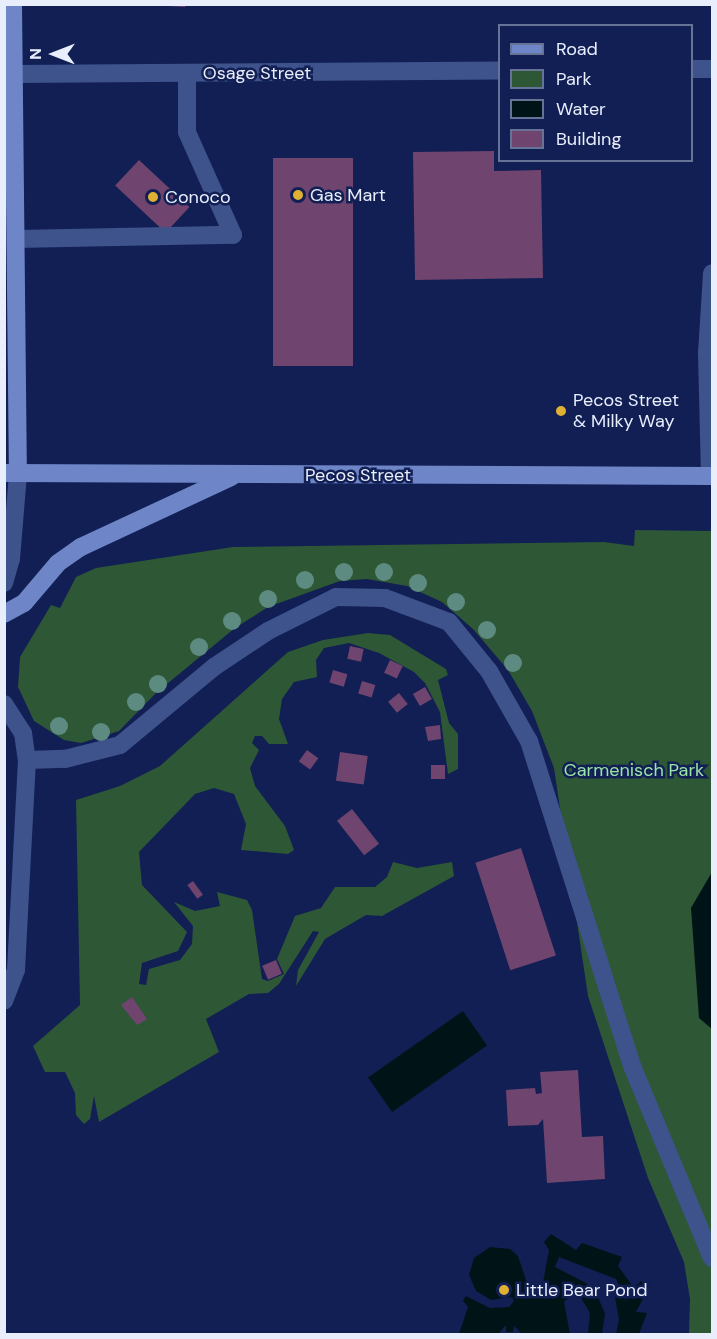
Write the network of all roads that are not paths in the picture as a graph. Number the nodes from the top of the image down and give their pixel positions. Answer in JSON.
{"nodes":[{"id":1,"x":14,"y":4,"type":"edge"},
{"id":2,"x":693,"y":69,"type":"edge"},
{"id":3,"x":712,"y":69,"type":"edge"},
{"id":4,"x":498,"y":71,"type":"edge"},
{"id":5,"x":14,"y":74,"type":"junction"},
{"id":6,"x":187,"y":74,"type":"junction"},
{"id":7,"x":16,"y":239,"type":"junction"},
{"id":8,"x":712,"y":273,"type":"edge"},
{"id":9,"x":11,"y":473,"type":"edge"},
{"id":10,"x":235,"y":474,"type":"junction"},
{"id":11,"x":711,"y":476,"type":"edge"},
{"id":12,"x":4,"y":583,"type":"edge"},
{"id":13,"x":4,"y":614,"type":"edge"},
{"id":14,"x":4,"y":704,"type":"edge"},
{"id":15,"x":27,"y":760,"type":"junction"},
{"id":16,"x":4,"y":1000,"type":"edge"},
{"id":17,"x":712,"y":1258,"type":"edge"}],
"edges":[{"from":1,"to":5,"type":"main road"},
{"from":2,"to":3,"type":"street"},
{"from":4,"to":6,"type":"street","name":"Osage Street"},
{"from":5,"to":6,"type":"street","name":"Osage Street"},
{"from":5,"to":7,"type":"main road"},
{"from":6,"to":7,"type":"street"},
{"from":7,"to":9,"type":"main road"},
{"from":8,"to":11,"type":"street"},
{"from":9,"to":10,"type":"main road","name":"Pecos Street"},
{"from":9,"to":12,"type":"street"},
{"from":10,"to":11,"type":"main road","name":"Pecos Street"},
{"from":10,"to":13,"type":"main road"},
{"from":14,"to":15,"type":"street"},
{"from":15,"to":16,"type":"street"},
{"from":15,"to":17,"type":"street"}]}
